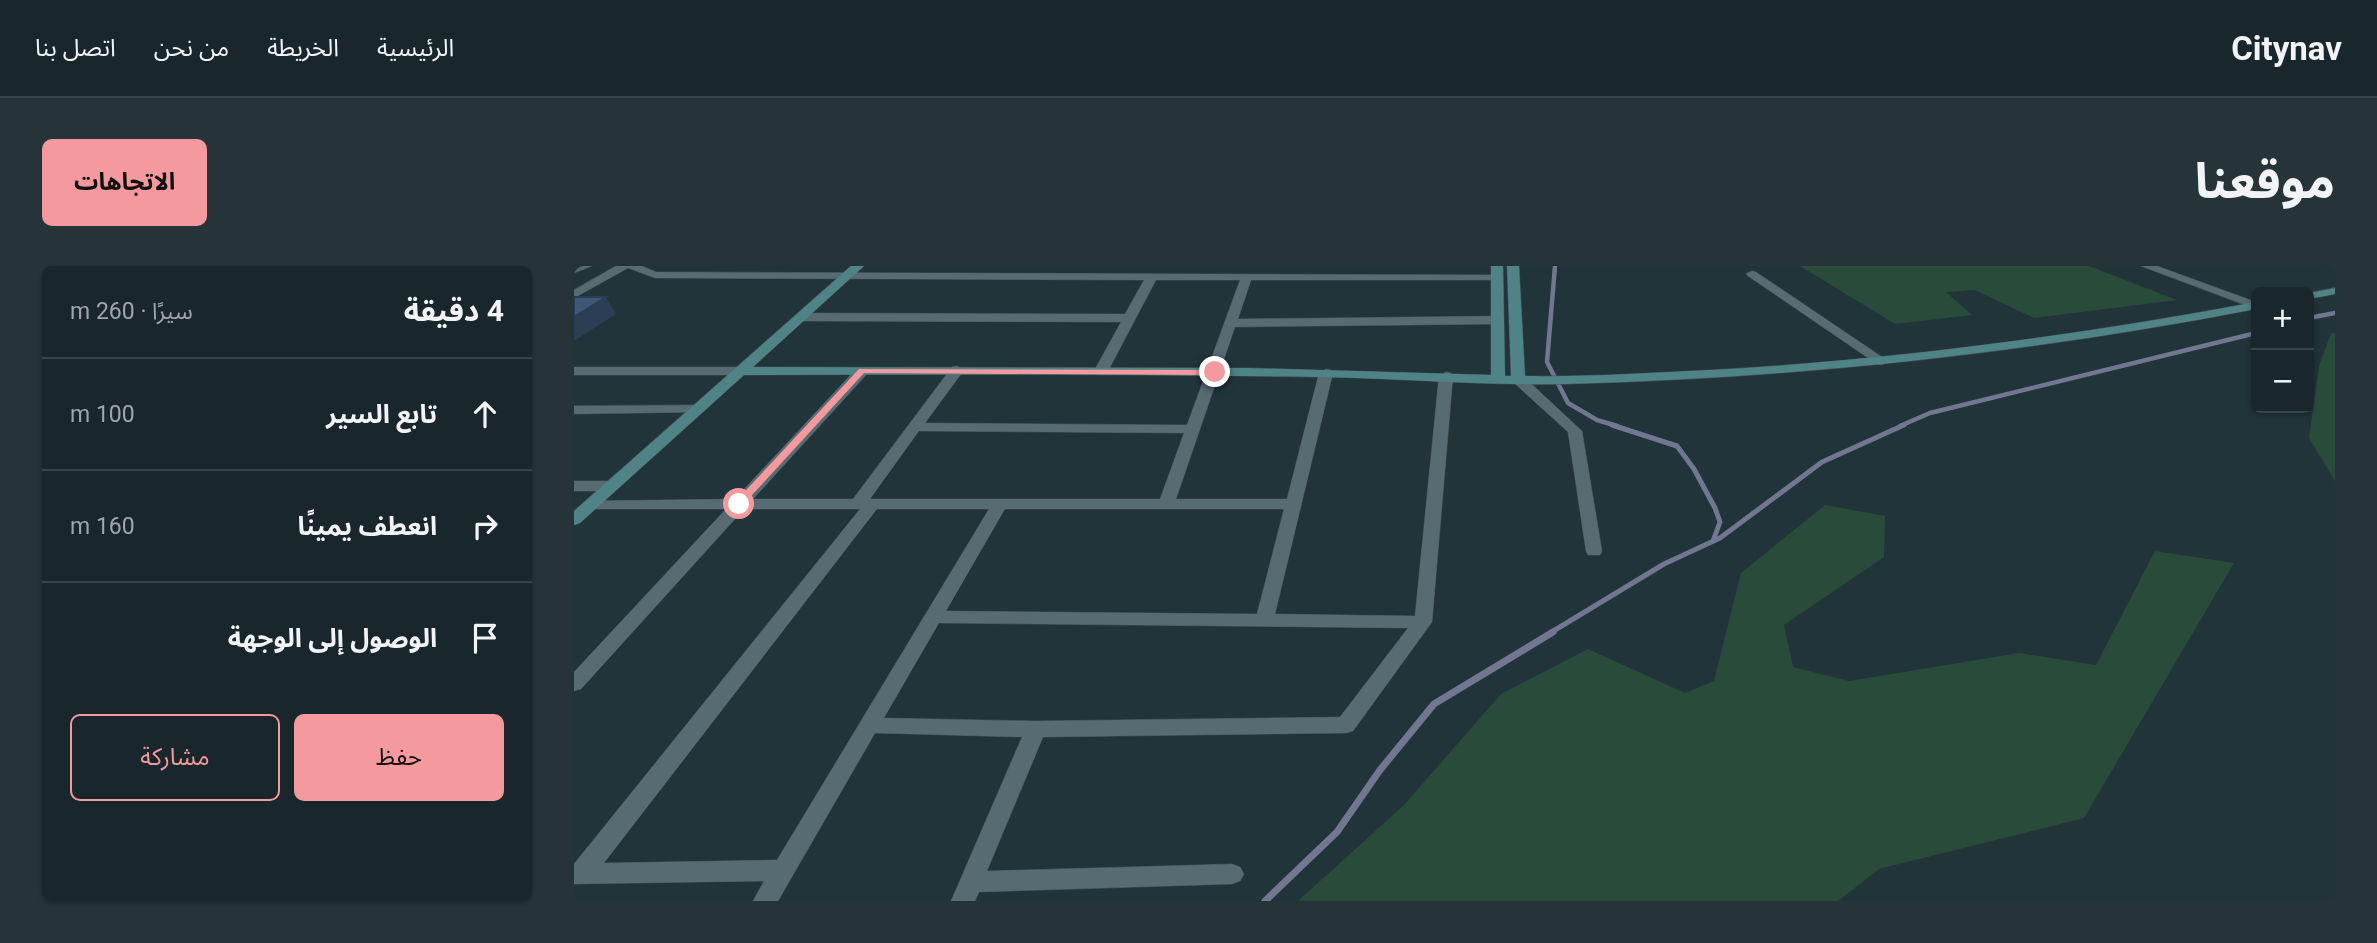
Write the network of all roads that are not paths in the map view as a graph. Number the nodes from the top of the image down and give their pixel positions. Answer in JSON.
{"nodes":[{"id":1,"x":586,"y":266,"type":"edge"},
{"id":2,"x":624,"y":266,"type":"edge"},
{"id":3,"x":632,"y":266,"type":"edge"},
{"id":4,"x":659,"y":266,"type":"edge"},
{"id":5,"x":955,"y":266,"type":"edge"},
{"id":6,"x":1047,"y":266,"type":"edge"},
{"id":7,"x":1513,"y":266,"type":"edge"},
{"id":8,"x":2147,"y":266,"type":"edge"},
{"id":9,"x":574,"y":270,"type":"edge"},
{"id":10,"x":645,"y":271,"type":"junction"},
{"id":11,"x":853,"y":271,"type":"edge"},
{"id":12,"x":1129,"y":271,"type":"edge"},
{"id":13,"x":1222,"y":271,"type":"edge"},
{"id":14,"x":1318,"y":271,"type":"edge"},
{"id":15,"x":1399,"y":271,"type":"edge"},
{"id":16,"x":1497,"y":272,"type":"edge"},
{"id":17,"x":1752,"y":274,"type":"dead end"},
{"id":18,"x":945,"y":276,"type":"junction"},
{"id":19,"x":1039,"y":276,"type":"junction"},
{"id":20,"x":1152,"y":276,"type":"junction"},
{"id":21,"x":1247,"y":276,"type":"junction"},
{"id":22,"x":2335,"y":291,"type":"edge"},
{"id":23,"x":574,"y":295,"type":"edge"},
{"id":24,"x":2314,"y":295,"type":"edge"},
{"id":25,"x":2251,"y":304,"type":"edge"},
{"id":26,"x":2251,"y":307,"type":"edge"},
{"id":27,"x":801,"y":317,"type":"junction"},
{"id":28,"x":1130,"y":318,"type":"junction"},
{"id":29,"x":1230,"y":323,"type":"junction"},
{"id":30,"x":1497,"y":324,"type":"junction"},
{"id":31,"x":1516,"y":328,"type":"junction"},
{"id":32,"x":1882,"y":361,"type":"junction"},
{"id":33,"x":862,"y":370,"type":"junction"},
{"id":34,"x":957,"y":370,"type":"junction"},
{"id":35,"x":574,"y":371,"type":"edge"},
{"id":36,"x":741,"y":371,"type":"junction"},
{"id":37,"x":1101,"y":371,"type":"junction"},
{"id":38,"x":1215,"y":372,"type":"junction"},
{"id":39,"x":1326,"y":373,"type":"junction"},
{"id":40,"x":1447,"y":376,"type":"junction"},
{"id":41,"x":1498,"y":378,"type":"junction"},
{"id":42,"x":1518,"y":379,"type":"junction"},
{"id":43,"x":698,"y":409,"type":"junction"},
{"id":44,"x":574,"y":410,"type":"edge"},
{"id":45,"x":915,"y":427,"type":"junction"},
{"id":46,"x":1194,"y":429,"type":"junction"},
{"id":47,"x":574,"y":486,"type":"edge"},
{"id":48,"x":612,"y":486,"type":"junction"},
{"id":49,"x":592,"y":504,"type":"junction"},
{"id":50,"x":739,"y":504,"type":"junction"},
{"id":51,"x":865,"y":504,"type":"junction"},
{"id":52,"x":1000,"y":504,"type":"junction"},
{"id":53,"x":1166,"y":504,"type":"junction"},
{"id":54,"x":1293,"y":504,"type":"junction"},
{"id":55,"x":574,"y":520,"type":"edge"},
{"id":56,"x":1594,"y":551,"type":"dead end"},
{"id":57,"x":933,"y":617,"type":"junction"},
{"id":58,"x":1265,"y":620,"type":"junction"},
{"id":59,"x":1423,"y":622,"type":"junction"},
{"id":60,"x":574,"y":684,"type":"edge"},
{"id":61,"x":870,"y":725,"type":"junction"},
{"id":62,"x":1036,"y":729,"type":"junction"},
{"id":63,"x":784,"y":870,"type":"junction"},
{"id":64,"x":578,"y":874,"type":"edge"},
{"id":65,"x":1232,"y":874,"type":"dead end"},
{"id":66,"x":968,"y":891,"type":"edge"},
{"id":67,"x":765,"y":901,"type":"edge"}],
"edges":[{"from":1,"to":9,"type":"street"},
{"from":2,"to":23,"type":"street"},
{"from":3,"to":10,"type":"street"},
{"from":4,"to":10,"type":"street"},
{"from":5,"to":18,"type":"street"},
{"from":6,"to":19,"type":"street"},
{"from":7,"to":31,"type":"main road"},
{"from":8,"to":25,"type":"street"},
{"from":10,"to":11,"type":"street"},
{"from":11,"to":18,"type":"street"},
{"from":11,"to":27,"type":"main road"},
{"from":12,"to":19,"type":"street"},
{"from":12,"to":20,"type":"street"},
{"from":13,"to":20,"type":"street"},
{"from":13,"to":21,"type":"street"},
{"from":14,"to":15,"type":"street"},
{"from":14,"to":21,"type":"street"},
{"from":15,"to":16,"type":"street"},
{"from":16,"to":30,"type":"main road"},
{"from":17,"to":32,"type":"street"},
{"from":18,"to":19,"type":"street"},
{"from":20,"to":28,"type":"street"},
{"from":21,"to":29,"type":"street"},
{"from":22,"to":24,"type":"main road"},
{"from":26,"to":32,"type":"main road"},
{"from":27,"to":28,"type":"street"},
{"from":27,"to":36,"type":"main road"},
{"from":28,"to":37,"type":"street"},
{"from":29,"to":30,"type":"street"},
{"from":29,"to":38,"type":"street"},
{"from":30,"to":31,"type":"main road"},
{"from":30,"to":41,"type":"main road"},
{"from":31,"to":42,"type":"main road"},
{"from":32,"to":42,"type":"main road"},
{"from":33,"to":34,"type":"main road"},
{"from":33,"to":36,"type":"main road"},
{"from":33,"to":50,"type":"street"},
{"from":34,"to":37,"type":"main road"},
{"from":34,"to":45,"type":"street"},
{"from":35,"to":36,"type":"street"},
{"from":36,"to":43,"type":"main road"},
{"from":37,"to":38,"type":"main road"},
{"from":38,"to":39,"type":"main road"},
{"from":38,"to":46,"type":"street"},
{"from":39,"to":40,"type":"main road"},
{"from":39,"to":54,"type":"street"},
{"from":40,"to":41,"type":"main road"},
{"from":40,"to":59,"type":"street"},
{"from":41,"to":42,"type":"main road"},
{"from":42,"to":56,"type":"street"},
{"from":43,"to":44,"type":"street"},
{"from":43,"to":48,"type":"main road"},
{"from":45,"to":46,"type":"street"},
{"from":45,"to":51,"type":"street"},
{"from":46,"to":53,"type":"street"},
{"from":47,"to":48,"type":"street"},
{"from":48,"to":49,"type":"main road"},
{"from":49,"to":50,"type":"street"},
{"from":49,"to":55,"type":"main road"},
{"from":50,"to":51,"type":"street"},
{"from":50,"to":60,"type":"street"},
{"from":51,"to":52,"type":"street"},
{"from":51,"to":64,"type":"street"},
{"from":52,"to":53,"type":"street"},
{"from":52,"to":57,"type":"street"},
{"from":53,"to":54,"type":"street"},
{"from":54,"to":58,"type":"street"},
{"from":57,"to":58,"type":"street"},
{"from":57,"to":61,"type":"street"},
{"from":58,"to":59,"type":"street"},
{"from":59,"to":62,"type":"street"},
{"from":61,"to":62,"type":"street"},
{"from":61,"to":63,"type":"street"},
{"from":62,"to":66,"type":"street"},
{"from":63,"to":64,"type":"street"},
{"from":63,"to":67,"type":"street"},
{"from":65,"to":66,"type":"street"}]}
